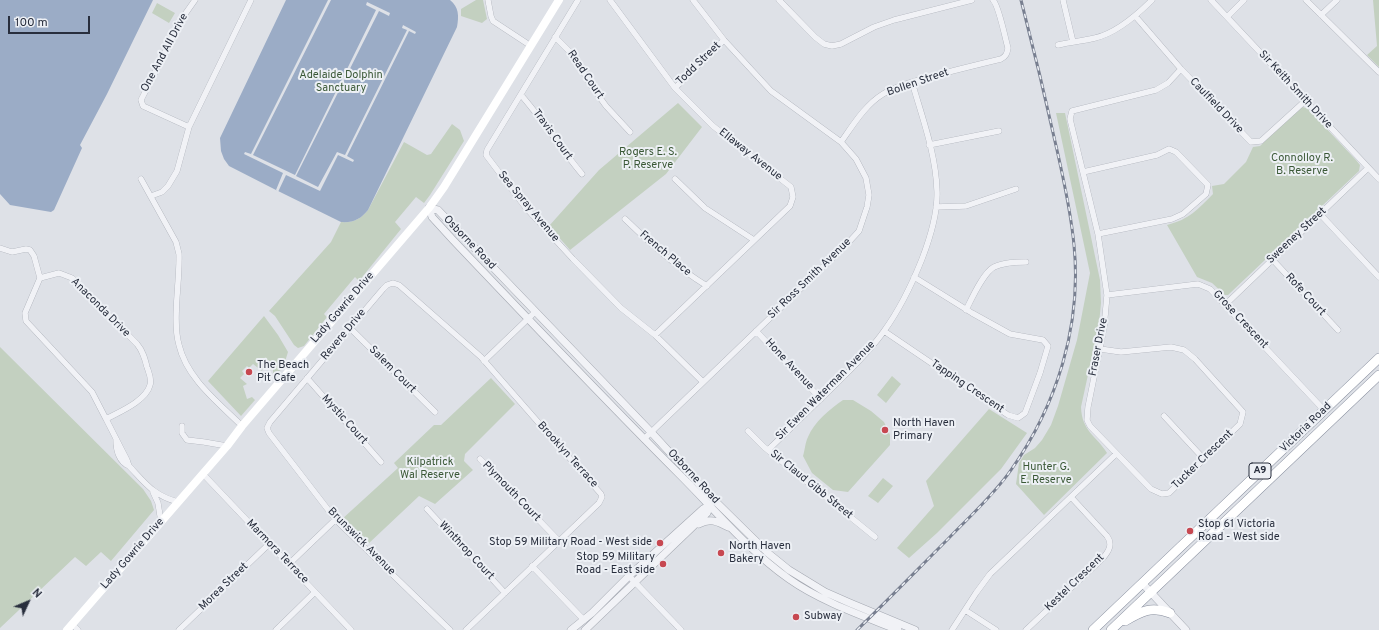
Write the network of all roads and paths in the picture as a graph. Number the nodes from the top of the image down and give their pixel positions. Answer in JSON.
{"nodes":[{"id":1,"x":195,"y":0,"type":"edge"},
{"id":2,"x":251,"y":0,"type":"edge"},
{"id":3,"x":488,"y":0,"type":"edge"},
{"id":4,"x":559,"y":0,"type":"edge"},
{"id":5,"x":578,"y":0,"type":"edge"},
{"id":6,"x":610,"y":0,"type":"edge"},
{"id":7,"x":693,"y":0,"type":"edge"},
{"id":8,"x":779,"y":0,"type":"edge"},
{"id":9,"x":972,"y":0,"type":"edge"},
{"id":10,"x":993,"y":0,"type":"edge"},
{"id":11,"x":1063,"y":0,"type":"edge"},
{"id":12,"x":1152,"y":0,"type":"edge"},
{"id":13,"x":1212,"y":0,"type":"edge"},
{"id":14,"x":1244,"y":0,"type":"edge"},
{"id":15,"x":1306,"y":0,"type":"edge"},
{"id":16,"x":1337,"y":0,"type":"edge"},
{"id":17,"x":959,"y":1,"type":"edge"},
{"id":18,"x":1321,"y":15,"type":"junction"},
{"id":19,"x":1136,"y":17,"type":"junction"},
{"id":20,"x":1227,"y":17,"type":"junction"},
{"id":21,"x":555,"y":37,"type":"junction"},
{"id":22,"x":724,"y":40,"type":"junction"},
{"id":23,"x":1073,"y":42,"type":"junction"},
{"id":24,"x":1058,"y":45,"type":"dead end"},
{"id":25,"x":531,"y":46,"type":"junction"},
{"id":26,"x":1181,"y":69,"type":"junction"},
{"id":27,"x":1379,"y":72,"type":"edge"},
{"id":28,"x":912,"y":82,"type":"junction"},
{"id":29,"x":675,"y":88,"type":"junction"},
{"id":30,"x":521,"y":95,"type":"junction"},
{"id":31,"x":1305,"y":101,"type":"junction"},
{"id":32,"x":188,"y":127,"type":"junction"},
{"id":33,"x":999,"y":130,"type":"dead end"},
{"id":34,"x":630,"y":132,"type":"dead end"},
{"id":35,"x":841,"y":142,"type":"junction"},
{"id":36,"x":929,"y":145,"type":"junction"},
{"id":37,"x":1368,"y":168,"type":"junction"},
{"id":38,"x":1083,"y":172,"type":"junction"},
{"id":39,"x":582,"y":174,"type":"dead end"},
{"id":40,"x":141,"y":179,"type":"dead end"},
{"id":41,"x":675,"y":179,"type":"dead end"},
{"id":42,"x":1379,"y":180,"type":"edge"},
{"id":43,"x":1016,"y":190,"type":"dead end"},
{"id":44,"x":151,"y":196,"type":"junction"},
{"id":45,"x":936,"y":207,"type":"junction"},
{"id":46,"x":429,"y":208,"type":"junction"},
{"id":47,"x":1320,"y":214,"type":"junction"},
{"id":48,"x":625,"y":219,"type":"dead end"},
{"id":49,"x":1098,"y":234,"type":"junction"},
{"id":50,"x":754,"y":240,"type":"junction"},
{"id":51,"x":0,"y":248,"type":"edge"},
{"id":52,"x":1272,"y":259,"type":"junction"},
{"id":53,"x":1026,"y":262,"type":"dead end"},
{"id":54,"x":914,"y":277,"type":"junction"},
{"id":55,"x":1379,"y":277,"type":"edge"},
{"id":56,"x":40,"y":278,"type":"junction"},
{"id":57,"x":393,"y":283,"type":"joint"},
{"id":58,"x":707,"y":286,"type":"junction"},
{"id":59,"x":1108,"y":296,"type":"junction"},
{"id":60,"x":1225,"y":305,"type":"junction"},
{"id":61,"x":966,"y":310,"type":"junction"},
{"id":62,"x":535,"y":312,"type":"junction"},
{"id":63,"x":528,"y":319,"type":"junction"},
{"id":64,"x":350,"y":328,"type":"junction"},
{"id":65,"x":1338,"y":330,"type":"dead end"},
{"id":66,"x":756,"y":331,"type":"junction"},
{"id":67,"x":884,"y":331,"type":"junction"},
{"id":68,"x":655,"y":336,"type":"junction"},
{"id":69,"x":1100,"y":349,"type":"junction"},
{"id":70,"x":1379,"y":358,"type":"edge"},
{"id":71,"x":484,"y":361,"type":"junction"},
{"id":72,"x":1379,"y":375,"type":"edge"},
{"id":73,"x":307,"y":378,"type":"junction"},
{"id":74,"x":703,"y":382,"type":"junction"},
{"id":75,"x":821,"y":399,"type":"junction"},
{"id":76,"x":1324,"y":410,"type":"junction"},
{"id":77,"x":435,"y":412,"type":"dead end"},
{"id":78,"x":1164,"y":416,"type":"dead end"},
{"id":79,"x":106,"y":419,"type":"junction"},
{"id":80,"x":182,"y":426,"type":"dead end"},
{"id":81,"x":242,"y":426,"type":"junction"},
{"id":82,"x":267,"y":428,"type":"joint"},
{"id":83,"x":651,"y":432,"type":"junction"},
{"id":84,"x":748,"y":432,"type":"dead end"},
{"id":85,"x":644,"y":439,"type":"junction"},
{"id":86,"x":227,"y":446,"type":"junction"},
{"id":87,"x":768,"y":450,"type":"junction"},
{"id":88,"x":1116,"y":454,"type":"junction"},
{"id":89,"x":1204,"y":459,"type":"junction"},
{"id":90,"x":480,"y":460,"type":"dead end"},
{"id":91,"x":381,"y":462,"type":"dead end"},
{"id":92,"x":203,"y":474,"type":"junction"},
{"id":93,"x":153,"y":492,"type":"junction"},
{"id":94,"x":704,"y":494,"type":"junction"},
{"id":95,"x":1071,"y":497,"type":"junction"},
{"id":96,"x":178,"y":502,"type":"junction"},
{"id":97,"x":710,"y":505,"type":"junction"},
{"id":98,"x":427,"y":509,"type":"dead end"},
{"id":99,"x":723,"y":509,"type":"junction"},
{"id":100,"x":336,"y":519,"type":"junction"},
{"id":101,"x":161,"y":522,"type":"junction"},
{"id":102,"x":690,"y":525,"type":"junction"},
{"id":103,"x":734,"y":530,"type":"junction"},
{"id":104,"x":875,"y":537,"type":"dead end"},
{"id":105,"x":559,"y":541,"type":"junction"},
{"id":106,"x":269,"y":544,"type":"junction"},
{"id":107,"x":288,"y":564,"type":"junction"},
{"id":108,"x":532,"y":566,"type":"junction"},
{"id":109,"x":789,"y":570,"type":"junction"},
{"id":110,"x":629,"y":576,"type":"junction"},
{"id":111,"x":803,"y":579,"type":"junction"},
{"id":112,"x":790,"y":580,"type":"junction"},
{"id":113,"x":635,"y":582,"type":"junction"},
{"id":114,"x":1142,"y":583,"type":"junction"},
{"id":115,"x":315,"y":592,"type":"junction"},
{"id":116,"x":1150,"y":592,"type":"junction"},
{"id":117,"x":505,"y":593,"type":"junction"},
{"id":118,"x":965,"y":610,"type":"junction"},
{"id":119,"x":1170,"y":613,"type":"junction"},
{"id":120,"x":584,"y":620,"type":"junction"},
{"id":121,"x":72,"y":628,"type":"edge"},
{"id":122,"x":1113,"y":628,"type":"edge"},
{"id":123,"x":179,"y":630,"type":"edge"},
{"id":124,"x":276,"y":630,"type":"edge"},
{"id":125,"x":351,"y":630,"type":"edge"},
{"id":126,"x":450,"y":630,"type":"edge"},
{"id":127,"x":466,"y":630,"type":"edge"},
{"id":128,"x":571,"y":630,"type":"edge"},
{"id":129,"x":585,"y":630,"type":"edge"},
{"id":130,"x":681,"y":630,"type":"edge"},
{"id":131,"x":898,"y":630,"type":"edge"},
{"id":132,"x":915,"y":630,"type":"edge"},
{"id":133,"x":952,"y":630,"type":"edge"},
{"id":134,"x":996,"y":630,"type":"edge"},
{"id":135,"x":1026,"y":630,"type":"edge"},
{"id":136,"x":1093,"y":630,"type":"edge"},
{"id":137,"x":1186,"y":630,"type":"edge"}],
"edges":[{"from":1,"to":32,"type":"street","name":"One And All Drive"},
{"from":2,"to":32,"type":"street"},
{"from":3,"to":25,"type":"street"},
{"from":4,"to":25,"type":"main road","name":"Lady Gowrie Drive"},
{"from":5,"to":21,"type":"street","name":"Sea Spray Avenue"},
{"from":6,"to":29,"type":"street","name":"Ellaway Avenue"},
{"from":7,"to":22,"type":"street","name":"Sir Ross Smith Avenue"},
{"from":8,"to":17,"type":"street"},
{"from":9,"to":17,"type":"street"},
{"from":10,"to":28,"type":"street","name":"Bollen Street"},
{"from":11,"to":23,"type":"street"},
{"from":12,"to":19,"type":"street"},
{"from":13,"to":20,"type":"street","name":"Sir Keith Smith Drive"},
{"from":14,"to":20,"type":"street"},
{"from":15,"to":18,"type":"street"},
{"from":16,"to":18,"type":"street"},
{"from":18,"to":27,"type":"street"},
{"from":19,"to":23,"type":"street"},
{"from":19,"to":26,"type":"street","name":"Caulfield Drive"},
{"from":20,"to":31,"type":"street","name":"Sir Keith Smith Drive"},
{"from":21,"to":30,"type":"street","name":"Sea Spray Avenue"},
{"from":21,"to":34,"type":"street","name":"Read Court"},
{"from":22,"to":29,"type":"street","name":"Todd Street"},
{"from":22,"to":35,"type":"street","name":"Sir Ross Smith Avenue"},
{"from":23,"to":24,"type":"street"},
{"from":25,"to":46,"type":"main road","name":"Lady Gowrie Drive"},
{"from":26,"to":31,"type":"street","name":"Caulfield Drive"},
{"from":26,"to":38,"type":"street","name":"Fraser Drive"},
{"from":28,"to":35,"type":"street","name":"Bollen Street"},
{"from":28,"to":36,"type":"street","name":"Sir Ewen Waterman Avenue"},
{"from":29,"to":50,"type":"street","name":"Ellaway Avenue"},
{"from":30,"to":39,"type":"street","name":"Travis Court"},
{"from":30,"to":68,"type":"street","name":"Sea Spray Avenue"},
{"from":31,"to":37,"type":"street","name":"Sir Keith Smith Drive"},
{"from":32,"to":44,"type":"street"},
{"from":33,"to":36,"type":"street"},
{"from":35,"to":66,"type":"street","name":"Sir Ross Smith Avenue"},
{"from":36,"to":45,"type":"street","name":"Sir Ewen Waterman Avenue"},
{"from":37,"to":42,"type":"street","name":"Sir Keith Smith Drive"},
{"from":37,"to":47,"type":"street","name":"Sweeney Street"},
{"from":38,"to":49,"type":"street","name":"Fraser Drive"},
{"from":38,"to":49,"type":"street"},
{"from":40,"to":44,"type":"street"},
{"from":41,"to":50,"type":"street"},
{"from":43,"to":45,"type":"street"},
{"from":44,"to":81,"type":"street"},
{"from":45,"to":54,"type":"street","name":"Sir Ewen Waterman Avenue"},
{"from":46,"to":62,"type":"street","name":"Osborne Road"},
{"from":46,"to":63,"type":"street","name":"Osborne Road"},
{"from":46,"to":81,"type":"main road","name":"Lady Gowrie Drive"},
{"from":47,"to":52,"type":"street","name":"Sweeney Street"},
{"from":47,"to":55,"type":"street"},
{"from":48,"to":58,"type":"street","name":"French Place"},
{"from":49,"to":59,"type":"street","name":"Fraser Drive"},
{"from":50,"to":58,"type":"street","name":"Ellaway Avenue"},
{"from":51,"to":56,"type":"street"},
{"from":52,"to":60,"type":"street","name":"Sweeney Street"},
{"from":52,"to":65,"type":"street","name":"Rofe Court"},
{"from":53,"to":61,"type":"street"},
{"from":54,"to":61,"type":"street","name":"Tapping Crescent"},
{"from":54,"to":67,"type":"street","name":"Sir Ewen Waterman Avenue"},
{"from":56,"to":79,"type":"street"},
{"from":56,"to":79,"type":"street","name":"Anaconda Drive"},
{"from":57,"to":64,"type":"street","name":"Revere Drive"},
{"from":57,"to":71,"type":"street","name":"Brooklyn Terrace"},
{"from":58,"to":68,"type":"street","name":"Ellaway Avenue"},
{"from":59,"to":60,"type":"street","name":"Grose Crescent"},
{"from":59,"to":69,"type":"street","name":"Fraser Drive"},
{"from":60,"to":76,"type":"street","name":"Grose Crescent"},
{"from":61,"to":67,"type":"street","name":"Tapping Crescent"},
{"from":62,"to":63,"type":"street"},
{"from":62,"to":83,"type":"street","name":"Osborne Road"},
{"from":63,"to":71,"type":"street"},
{"from":63,"to":85,"type":"street","name":"Osborne Road"},
{"from":64,"to":73,"type":"street","name":"Revere Drive"},
{"from":64,"to":77,"type":"street","name":"Salem Court"},
{"from":66,"to":74,"type":"street","name":"Sir Ross Smith Avenue"},
{"from":66,"to":75,"type":"street","name":"Hone Avenue"},
{"from":67,"to":75,"type":"street","name":"Sir Ewen Waterman Avenue"},
{"from":68,"to":74,"type":"street","name":"Sea Spray Avenue"},
{"from":69,"to":88,"type":"street","name":"Fraser Drive"},
{"from":69,"to":89,"type":"street","name":"Tucker Crescent"},
{"from":70,"to":76,"type":"highway","name":"Victoria Road","number":"A9"},
{"from":71,"to":105,"type":"street","name":"Brooklyn Terrace"},
{"from":72,"to":116,"type":"highway","name":"Victoria Road","number":"A9"},
{"from":73,"to":82,"type":"street","name":"Revere Drive"},
{"from":73,"to":91,"type":"street","name":"Mystic Court"},
{"from":74,"to":83,"type":"street","name":"Sir Ross Smith Avenue"},
{"from":75,"to":87,"type":"street","name":"Sir Ewen Waterman Avenue"},
{"from":76,"to":114,"type":"highway","name":"Victoria Road","number":"A9"},
{"from":78,"to":89,"type":"street"},
{"from":79,"to":93,"type":"street"},
{"from":80,"to":86,"type":"street"},
{"from":81,"to":86,"type":"main road","name":"Lady Gowrie Drive"},
{"from":82,"to":100,"type":"street","name":"Brunswick Avenue"},
{"from":83,"to":85,"type":"street","name":"Sir Ross Smith Avenue"},
{"from":83,"to":94,"type":"street","name":"Osborne Road"},
{"from":84,"to":87,"type":"street","name":"Sir Claud Gibb Street"},
{"from":85,"to":94,"type":"street","name":"Osborne Road"},
{"from":86,"to":92,"type":"main road","name":"Lady Gowrie Drive"},
{"from":87,"to":104,"type":"street","name":"Sir Claud Gibb Street"},
{"from":88,"to":89,"type":"street","name":"Tucker Crescent"},
{"from":88,"to":95,"type":"street"},
{"from":90,"to":105,"type":"street","name":"Plymouth Court"},
{"from":92,"to":96,"type":"main road","name":"Lady Gowrie Drive"},
{"from":92,"to":106,"type":"street","name":"Marmora Terrace"},
{"from":93,"to":96,"type":"street"},
{"from":93,"to":101,"type":"street"},
{"from":94,"to":97,"type":"street"},
{"from":94,"to":99,"type":"street","name":"Osborne Road"},
{"from":94,"to":102,"type":"street"},
{"from":95,"to":118,"type":"street"},
{"from":95,"to":135,"type":"street","name":"Kestel Crescent"},
{"from":96,"to":101,"type":"main road","name":"Lady Gowrie Drive"},
{"from":97,"to":99,"type":"street"},
{"from":97,"to":102,"type":"street"},
{"from":97,"to":103,"type":"street","name":"Osborne Road"},
{"from":98,"to":117,"type":"street","name":"Winthrop Court"},
{"from":99,"to":109,"type":"street","name":"Osborne Road"},
{"from":100,"to":107,"type":"street"},
{"from":100,"to":126,"type":"street","name":"Brunswick Avenue"},
{"from":101,"to":121,"type":"main road","name":"Lady Gowrie Drive"},
{"from":102,"to":103,"type":"street"},
{"from":102,"to":110,"type":"street"},
{"from":102,"to":113,"type":"street"},
{"from":103,"to":112,"type":"street","name":"Osborne Road"},
{"from":105,"to":108,"type":"street","name":"Brooklyn Terrace"},
{"from":106,"to":107,"type":"street","name":"Marmora Terrace"},
{"from":106,"to":123,"type":"street","name":"Morea Street"},
{"from":107,"to":115,"type":"street","name":"Marmora Terrace"},
{"from":108,"to":117,"type":"street","name":"Brooklyn Terrace"},
{"from":108,"to":120,"type":"street"},
{"from":109,"to":111,"type":"street","name":"Osborne Road"},
{"from":109,"to":112,"type":"street"},
{"from":110,"to":113,"type":"street"},
{"from":110,"to":120,"type":"street"},
{"from":111,"to":112,"type":"street"},
{"from":111,"to":132,"type":"street","name":"Osborne Road"},
{"from":112,"to":131,"type":"street","name":"Osborne Road"},
{"from":113,"to":129,"type":"street"},
{"from":113,"to":130,"type":"street"},
{"from":114,"to":116,"type":"street"},
{"from":114,"to":136,"type":"highway","name":"Victoria Road","number":"A9"},
{"from":115,"to":124,"type":"street"},
{"from":115,"to":125,"type":"street","name":"Marmora Terrace"},
{"from":116,"to":119,"type":"street"},
{"from":116,"to":122,"type":"highway","name":"Victoria Road","number":"A9"},
{"from":117,"to":127,"type":"street","name":"Brooklyn Terrace"},
{"from":118,"to":133,"type":"street"},
{"from":118,"to":134,"type":"street"},
{"from":119,"to":122,"type":"highway"},
{"from":119,"to":137,"type":"street"},
{"from":120,"to":128,"type":"street"}]}
